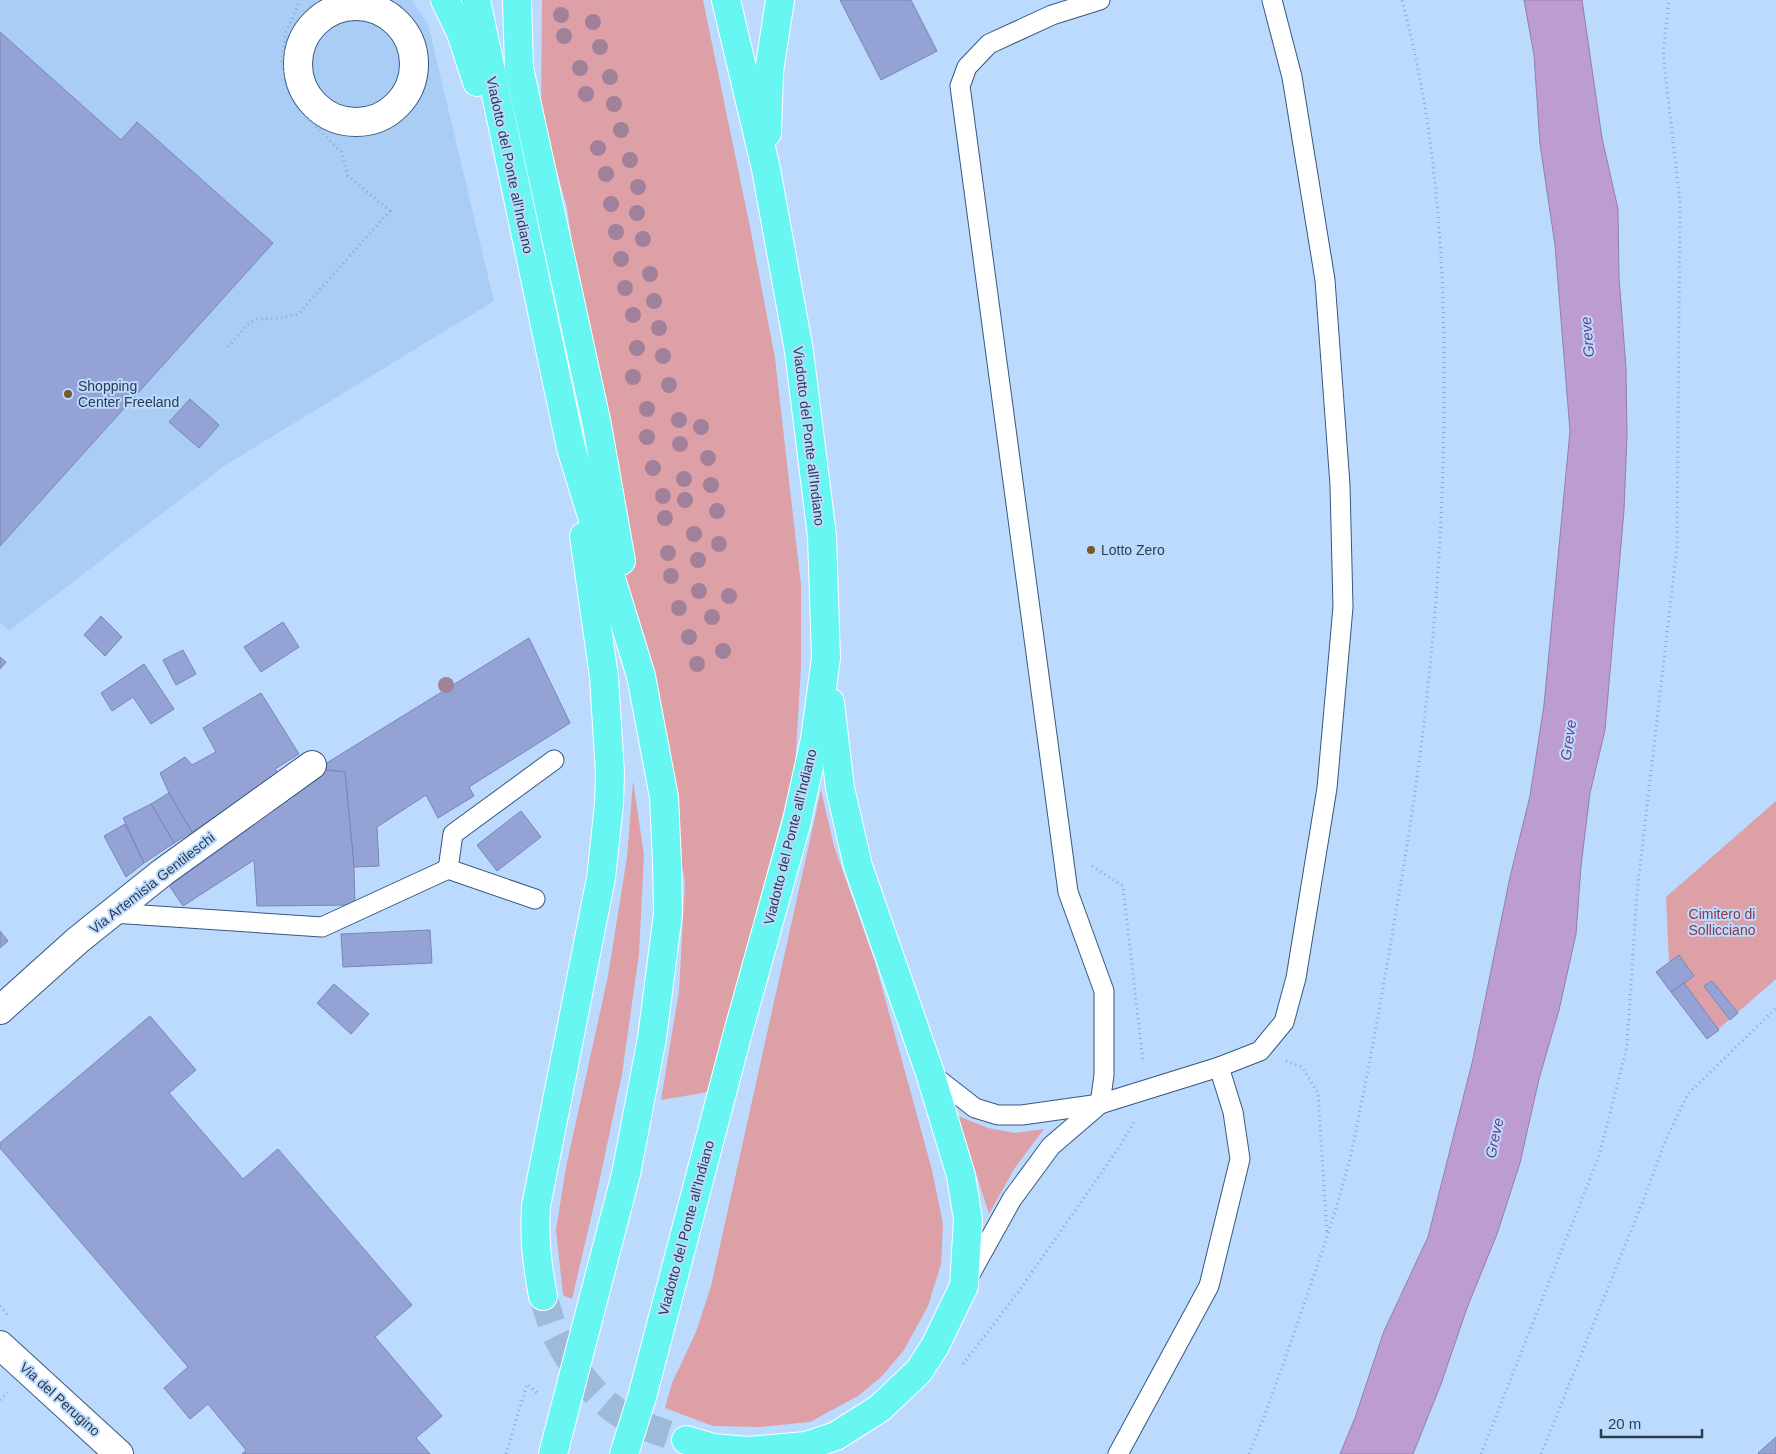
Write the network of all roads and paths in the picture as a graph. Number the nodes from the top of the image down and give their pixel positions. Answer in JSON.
{"nodes":[{"id":1,"x":445,"y":0,"type":"edge"},
{"id":2,"x":476,"y":0,"type":"edge"},
{"id":3,"x":517,"y":0,"type":"edge"},
{"id":4,"x":726,"y":0,"type":"edge"},
{"id":5,"x":734,"y":0,"type":"edge"},
{"id":6,"x":780,"y":0,"type":"edge"},
{"id":7,"x":1100,"y":0,"type":"edge"},
{"id":8,"x":1272,"y":0,"type":"edge"},
{"id":9,"x":1402,"y":0,"type":"edge"},
{"id":10,"x":1669,"y":0,"type":"edge"},
{"id":11,"x":362,"y":4,"type":"edge"},
{"id":12,"x":312,"y":6,"type":"edge"},
{"id":13,"x":735,"y":39,"type":"junction"},
{"id":14,"x":766,"y":169,"type":"junction"},
{"id":15,"x":526,"y":241,"type":"junction"},
{"id":16,"x":228,"y":347,"type":"dead end"},
{"id":17,"x":571,"y":448,"type":"junction"},
{"id":18,"x":826,"y":658,"type":"junction"},
{"id":19,"x":641,"y":676,"type":"junction"},
{"id":20,"x":554,"y":760,"type":"dead end"},
{"id":21,"x":312,"y":765,"type":"dead end"},
{"id":22,"x":448,"y":869,"type":"junction"},
{"id":23,"x":535,"y":899,"type":"dead end"},
{"id":24,"x":112,"y":913,"type":"junction"},
{"id":25,"x":1776,"y":1008,"type":"edge"},
{"id":26,"x":0,"y":1010,"type":"edge"},
{"id":27,"x":1260,"y":1051,"type":"junction"},
{"id":28,"x":1219,"y":1067,"type":"junction"},
{"id":29,"x":930,"y":1073,"type":"junction"},
{"id":30,"x":1100,"y":1104,"type":"junction"},
{"id":31,"x":1327,"y":1237,"type":"junction"},
{"id":32,"x":964,"y":1286,"type":"junction"},
{"id":33,"x":544,"y":1296,"type":"tunnel mouth"},
{"id":34,"x":0,"y":1345,"type":"edge"},
{"id":35,"x":538,"y":1394,"type":"dead end"},
{"id":36,"x":686,"y":1440,"type":"tunnel mouth"},
{"id":37,"x":120,"y":1454,"type":"edge"},
{"id":38,"x":506,"y":1454,"type":"edge"},
{"id":39,"x":553,"y":1454,"type":"edge"},
{"id":40,"x":624,"y":1454,"type":"edge"},
{"id":41,"x":1118,"y":1454,"type":"edge"},
{"id":42,"x":1249,"y":1454,"type":"edge"},
{"id":43,"x":1481,"y":1454,"type":"edge"},
{"id":44,"x":1541,"y":1454,"type":"edge"}],
"edges":[{"from":1,"to":15,"type":"highway"},
{"from":2,"to":15,"type":"highway","name":"Viadotto del Ponte all'Indiano"},
{"from":3,"to":19,"type":"highway","name":"Viadotto del Ponte all'Indiano"},
{"from":4,"to":13,"type":"highway","name":"Viadotto del Ponte all'Indiano"},
{"from":5,"to":13,"type":"lane"},
{"from":6,"to":14,"type":"highway"},
{"from":7,"to":30,"type":"lane"},
{"from":8,"to":27,"type":"lane"},
{"from":9,"to":31,"type":"path"},
{"from":10,"to":43,"type":"path"},
{"from":11,"to":12,"type":"street"},
{"from":11,"to":12,"type":"street"},
{"from":12,"to":16,"type":"path"},
{"from":13,"to":14,"type":"highway","name":"Viadotto del Ponte all'Indiano"},
{"from":14,"to":18,"type":"highway","name":"Viadotto del Ponte all'Indiano"},
{"from":15,"to":17,"type":"highway","name":"Viadotto del Ponte all'Indiano"},
{"from":17,"to":19,"type":"highway","name":"Viadotto del Ponte all'Indiano"},
{"from":17,"to":33,"type":"highway"},
{"from":18,"to":29,"type":"highway"},
{"from":18,"to":40,"type":"highway","name":"Viadotto del Ponte all'Indiano"},
{"from":19,"to":39,"type":"highway","name":"Viadotto del Ponte all'Indiano"},
{"from":20,"to":22,"type":"lane"},
{"from":21,"to":24,"type":"street","name":"Via Artemisia Gentileschi"},
{"from":22,"to":23,"type":"lane"},
{"from":22,"to":24,"type":"lane"},
{"from":24,"to":26,"type":"street","name":"Via Artemisia Gentileschi"},
{"from":25,"to":44,"type":"path"},
{"from":27,"to":28,"type":"lane"},
{"from":27,"to":31,"type":"path"},
{"from":28,"to":30,"type":"lane"},
{"from":28,"to":41,"type":"lane"},
{"from":29,"to":30,"type":"lane"},
{"from":29,"to":32,"type":"highway"},
{"from":30,"to":32,"type":"lane"},
{"from":31,"to":42,"type":"path"},
{"from":32,"to":36,"type":"highway"},
{"from":34,"to":37,"type":"street","name":"Via del Perugino"},
{"from":35,"to":38,"type":"path"}]}
